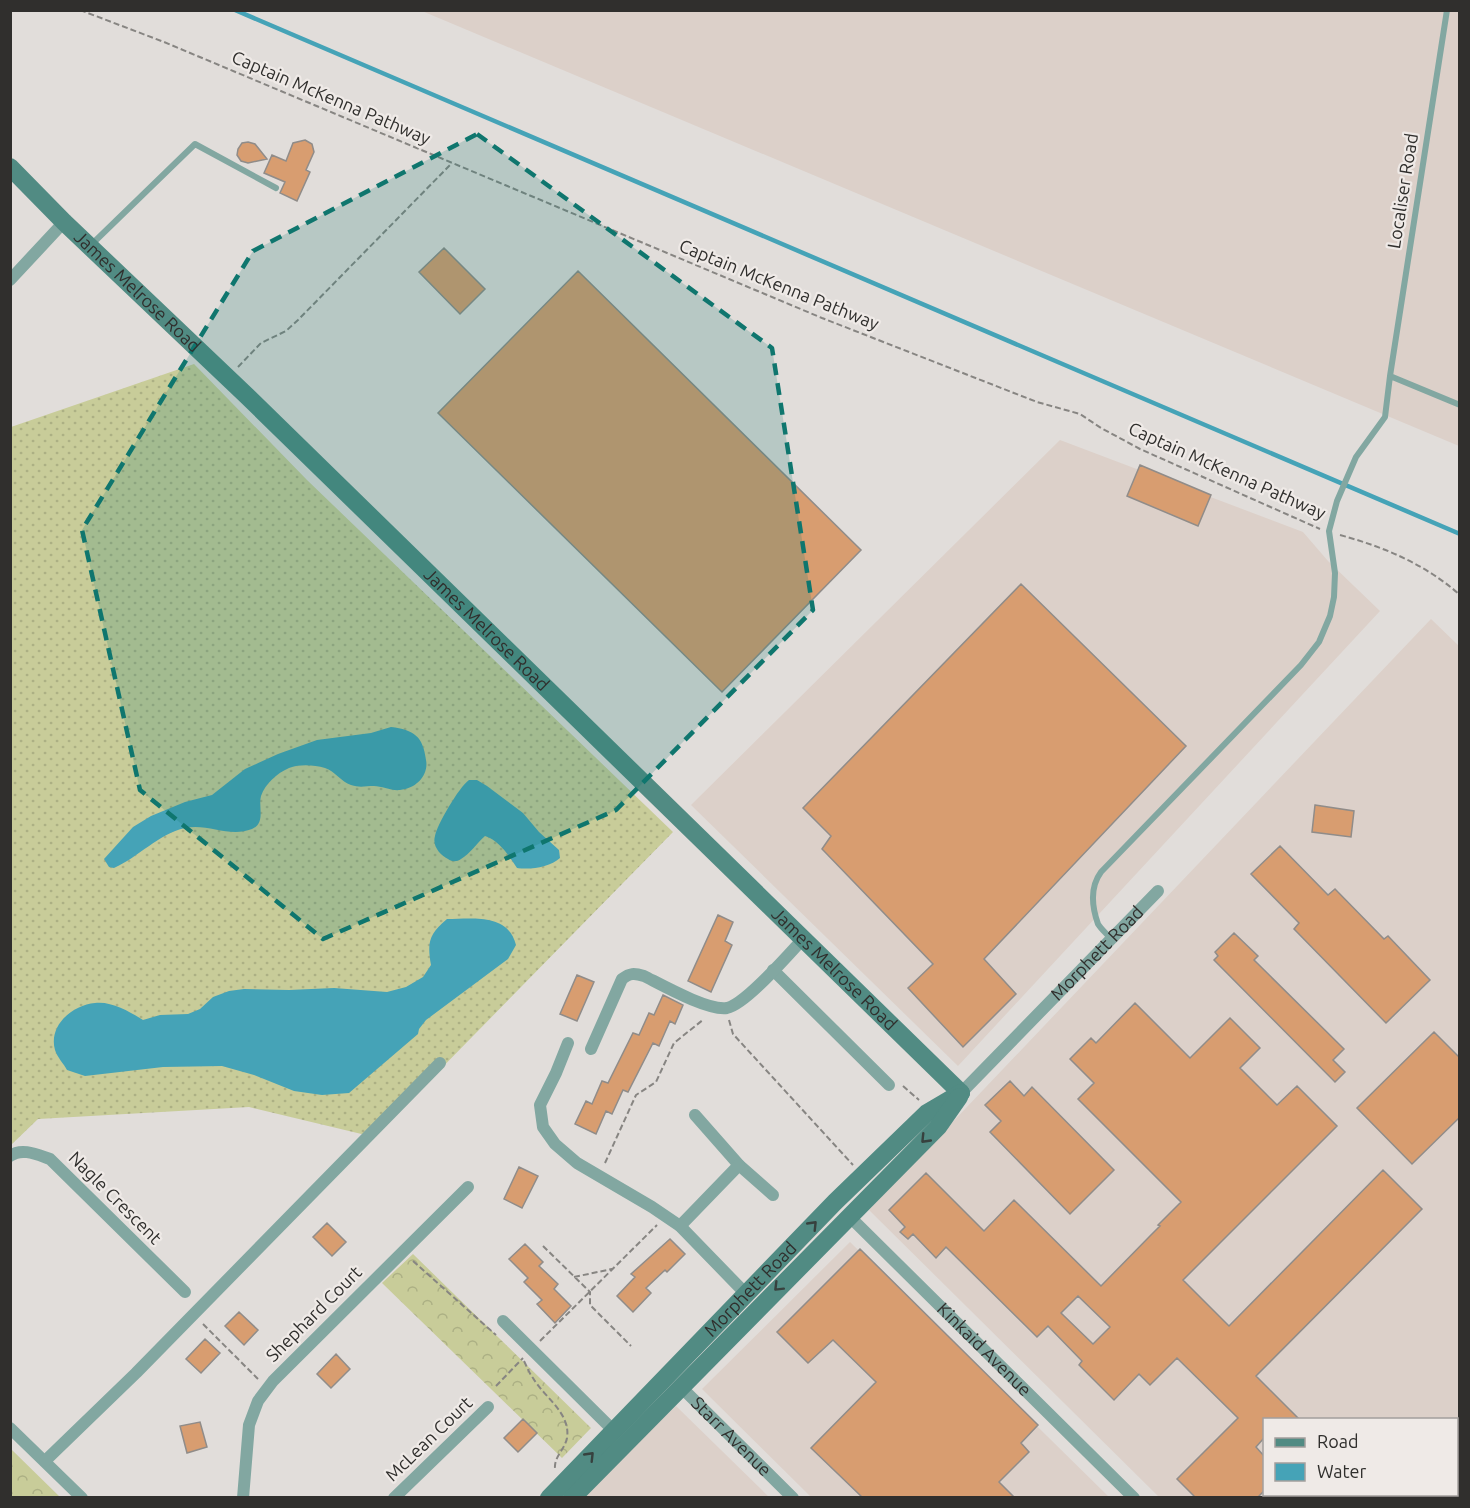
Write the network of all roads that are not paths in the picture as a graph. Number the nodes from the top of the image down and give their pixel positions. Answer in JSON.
{"nodes":[{"id":1,"x":1447,"y":10,"type":"edge"},
{"id":2,"x":10,"y":167,"type":"edge"},
{"id":3,"x":276,"y":188,"type":"dead end"},
{"id":4,"x":64,"y":222,"type":"junction"},
{"id":5,"x":89,"y":246,"type":"junction"},
{"id":6,"x":10,"y":280,"type":"edge"},
{"id":7,"x":1390,"y":376,"type":"junction"},
{"id":8,"x":1460,"y":405,"type":"edge"},
{"id":9,"x":1158,"y":891,"type":"dead end"},
{"id":10,"x":803,"y":939,"type":"junction"},
{"id":11,"x":1111,"y":939,"type":"junction"},
{"id":12,"x":773,"y":970,"type":"junction"},
{"id":13,"x":568,"y":1042,"type":"dead end"},
{"id":14,"x":591,"y":1049,"type":"dead end"},
{"id":15,"x":440,"y":1063,"type":"dead end"},
{"id":16,"x":889,"y":1085,"type":"road end"},
{"id":17,"x":961,"y":1093,"type":"junction"},
{"id":18,"x":694,"y":1115,"type":"dead end"},
{"id":19,"x":10,"y":1155,"type":"edge"},
{"id":20,"x":739,"y":1165,"type":"junction"},
{"id":21,"x":468,"y":1187,"type":"dead end"},
{"id":22,"x":773,"y":1195,"type":"dead end"},
{"id":23,"x":835,"y":1202,"type":"junction"},
{"id":24,"x":849,"y":1216,"type":"junction"},
{"id":25,"x":680,"y":1226,"type":"junction"},
{"id":26,"x":185,"y":1292,"type":"dead end"},
{"id":27,"x":746,"y":1294,"type":"junction"},
{"id":28,"x":503,"y":1322,"type":"dead end"},
{"id":29,"x":674,"y":1381,"type":"junction"},
{"id":30,"x":488,"y":1407,"type":"dead end"},
{"id":31,"x":10,"y":1428,"type":"edge"},
{"id":32,"x":614,"y":1431,"type":"junction"},
{"id":33,"x":45,"y":1461,"type":"junction"},
{"id":34,"x":82,"y":1497,"type":"edge"},
{"id":35,"x":243,"y":1497,"type":"edge"},
{"id":36,"x":394,"y":1497,"type":"edge"},
{"id":37,"x":549,"y":1497,"type":"edge"},
{"id":38,"x":572,"y":1497,"type":"edge"},
{"id":39,"x":793,"y":1497,"type":"edge"},
{"id":40,"x":1134,"y":1497,"type":"edge"}],
"edges":[{"from":1,"to":7,"type":"lane","name":"Localiser Road"},
{"from":2,"to":4,"type":"street","name":"James Melrose Road"},
{"from":3,"to":5,"type":"lane"},
{"from":4,"to":5,"type":"street","name":"James Melrose Road"},
{"from":4,"to":6,"type":"street"},
{"from":5,"to":10,"type":"street","name":"James Melrose Road"},
{"from":7,"to":8,"type":"lane"},
{"from":7,"to":11,"type":"lane","name":"Localiser Road"},
{"from":9,"to":11,"type":"street","name":"Morphett Road"},
{"from":10,"to":12,"type":"street"},
{"from":10,"to":17,"type":"street","name":"James Melrose Road"},
{"from":11,"to":17,"type":"street","name":"Morphett Road"},
{"from":12,"to":14,"type":"street"},
{"from":12,"to":16,"type":"street"},
{"from":13,"to":25,"type":"street"},
{"from":15,"to":33,"type":"street"},
{"from":17,"to":23,"type":"street","name":"Morphett Road"},
{"from":17,"to":24,"type":"street","name":"Morphett Road","one_way":true},
{"from":18,"to":20,"type":"street"},
{"from":19,"to":26,"type":"street","name":"Nagle Crescent"},
{"from":20,"to":22,"type":"street"},
{"from":20,"to":25,"type":"street"},
{"from":21,"to":35,"type":"street","name":"Shephard Court"},
{"from":23,"to":24,"type":"street","name":"Kinkaid Avenue"},
{"from":27,"to":23,"type":"street","name":"Morphett Road","one_way":true},
{"from":24,"to":29,"type":"street","name":"Morphett Road","one_way":true},
{"from":24,"to":40,"type":"street","name":"Kinkaid Avenue"},
{"from":25,"to":27,"type":"street"},
{"from":27,"to":29,"type":"street","name":"Morphett Road"},
{"from":28,"to":32,"type":"street"},
{"from":29,"to":32,"type":"street","name":"Morphett Road"},
{"from":29,"to":38,"type":"street","name":"Morphett Road"},
{"from":29,"to":39,"type":"street","name":"Starr Avenue"},
{"from":30,"to":36,"type":"street","name":"McLean Court"},
{"from":31,"to":33,"type":"street"},
{"from":37,"to":32,"type":"street","name":"Morphett Road","one_way":true},
{"from":33,"to":34,"type":"street"}]}
